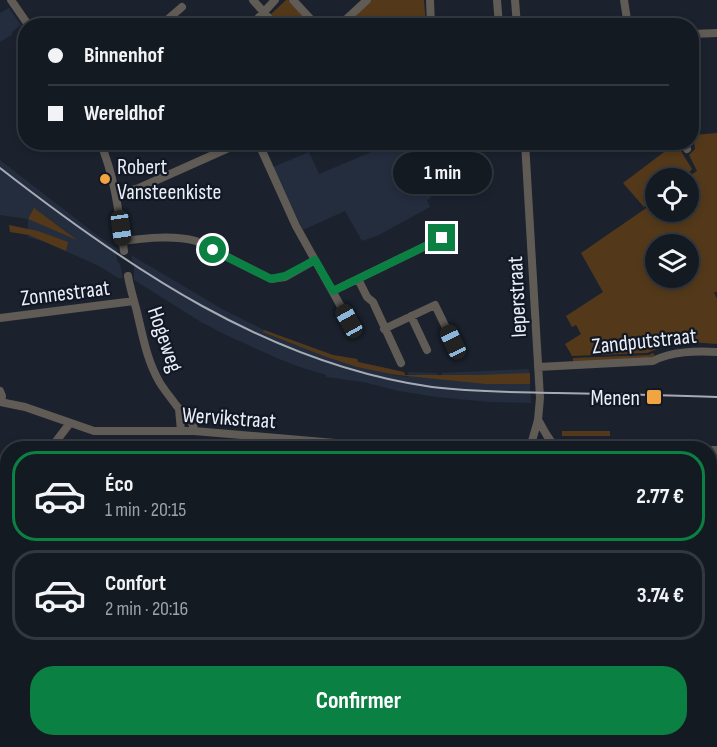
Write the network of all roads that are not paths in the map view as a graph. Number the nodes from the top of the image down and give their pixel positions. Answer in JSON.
{"nodes":[{"id":1,"x":11,"y":0,"type":"edge"},
{"id":2,"x":253,"y":0,"type":"edge"},
{"id":3,"x":275,"y":0,"type":"edge"},
{"id":4,"x":293,"y":0,"type":"edge"},
{"id":5,"x":367,"y":0,"type":"edge"},
{"id":6,"x":430,"y":0,"type":"edge"},
{"id":7,"x":497,"y":0,"type":"edge"},
{"id":8,"x":515,"y":0,"type":"edge"},
{"id":9,"x":624,"y":0,"type":"edge"},
{"id":10,"x":182,"y":7,"type":"dead end"},
{"id":11,"x":264,"y":12,"type":"junction"},
{"id":12,"x":23,"y":18,"type":"edge"},
{"id":13,"x":169,"y":18,"type":"edge"},
{"id":14,"x":258,"y":18,"type":"edge"},
{"id":15,"x":269,"y":18,"type":"edge"},
{"id":16,"x":308,"y":18,"type":"edge"},
{"id":17,"x":348,"y":18,"type":"edge"},
{"id":18,"x":431,"y":18,"type":"edge"},
{"id":19,"x":498,"y":18,"type":"edge"},
{"id":20,"x":516,"y":18,"type":"edge"},
{"id":21,"x":627,"y":18,"type":"edge"},
{"id":22,"x":717,"y":33,"type":"edge"},
{"id":23,"x":699,"y":34,"type":"edge"},
{"id":24,"x":104,"y":150,"type":"edge"},
{"id":25,"x":224,"y":150,"type":"edge"},
{"id":26,"x":262,"y":150,"type":"edge"},
{"id":27,"x":525,"y":150,"type":"edge"},
{"id":28,"x":116,"y":194,"type":"junction"},
{"id":29,"x":442,"y":238,"type":"dead end"},
{"id":30,"x":123,"y":241,"type":"junction"},
{"id":31,"x":124,"y":251,"type":"dead end"},
{"id":32,"x":315,"y":260,"type":"junction"},
{"id":33,"x":128,"y":276,"type":"dead end"},
{"id":34,"x":358,"y":279,"type":"junction"},
{"id":35,"x":333,"y":291,"type":"junction"},
{"id":36,"x":134,"y":301,"type":"junction"},
{"id":37,"x":411,"y":316,"type":"junction"},
{"id":38,"x":0,"y":318,"type":"edge"},
{"id":39,"x":349,"y":321,"type":"dead end"},
{"id":40,"x":384,"y":329,"type":"junction"},
{"id":41,"x":453,"y":342,"type":"dead end"},
{"id":42,"x":427,"y":350,"type":"dead end"},
{"id":43,"x":717,"y":352,"type":"edge"},
{"id":44,"x":400,"y":363,"type":"dead end"},
{"id":45,"x":538,"y":367,"type":"junction"},
{"id":46,"x":0,"y":391,"type":"edge"},
{"id":47,"x":0,"y":402,"type":"edge"},
{"id":48,"x":179,"y":409,"type":"junction"},
{"id":49,"x":537,"y":420,"type":"junction"},
{"id":50,"x":70,"y":423,"type":"junction"},
{"id":51,"x":181,"y":431,"type":"junction"},
{"id":52,"x":194,"y":431,"type":"junction"},
{"id":53,"x":56,"y":441,"type":"edge"},
{"id":54,"x":312,"y":441,"type":"edge"},
{"id":55,"x":532,"y":441,"type":"edge"},
{"id":56,"x":549,"y":441,"type":"edge"}],
"edges":[{"from":1,"to":12,"type":"street"},
{"from":2,"to":11,"type":"street"},
{"from":3,"to":11,"type":"street"},
{"from":4,"to":16,"type":"street"},
{"from":5,"to":17,"type":"street"},
{"from":6,"to":18,"type":"street"},
{"from":7,"to":19,"type":"street"},
{"from":8,"to":20,"type":"street"},
{"from":9,"to":21,"type":"street"},
{"from":10,"to":13,"type":"street"},
{"from":11,"to":14,"type":"street"},
{"from":11,"to":15,"type":"street"},
{"from":22,"to":23,"type":"street"},
{"from":24,"to":28,"type":"street"},
{"from":25,"to":28,"type":"street"},
{"from":26,"to":32,"type":"street"},
{"from":27,"to":45,"type":"street","name":"Ieperstraat"},
{"from":28,"to":30,"type":"street"},
{"from":29,"to":34,"type":"street"},
{"from":30,"to":31,"type":"street"},
{"from":30,"to":32,"type":"street"},
{"from":32,"to":35,"type":"street"},
{"from":33,"to":36,"type":"street","name":"Hogeweg"},
{"from":34,"to":35,"type":"street"},
{"from":34,"to":40,"type":"street"},
{"from":35,"to":39,"type":"street"},
{"from":36,"to":38,"type":"street","name":"Zonnestraat"},
{"from":36,"to":48,"type":"street","name":"Hogeweg"},
{"from":37,"to":40,"type":"street"},
{"from":37,"to":41,"type":"street"},
{"from":37,"to":42,"type":"street"},
{"from":40,"to":44,"type":"street"},
{"from":43,"to":45,"type":"street","name":"Zandputstraat"},
{"from":45,"to":49,"type":"street","name":"Ieperstraat"},
{"from":46,"to":47,"type":"street"},
{"from":47,"to":50,"type":"street","name":"Wervikstraat"},
{"from":48,"to":51,"type":"street","name":"Hogeweg"},
{"from":48,"to":52,"type":"street","name":"Hogeweg"},
{"from":49,"to":55,"type":"street","name":"Ieperstraat"},
{"from":49,"to":56,"type":"street"},
{"from":50,"to":51,"type":"street","name":"Wervikstraat"},
{"from":50,"to":53,"type":"street"},
{"from":51,"to":52,"type":"street","name":"Wervikstraat"},
{"from":52,"to":54,"type":"street","name":"Wervikstraat"}]}
